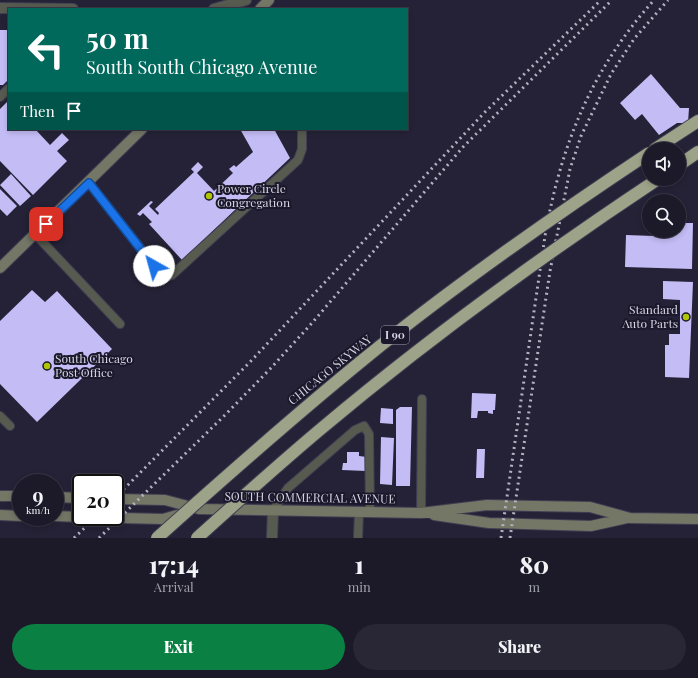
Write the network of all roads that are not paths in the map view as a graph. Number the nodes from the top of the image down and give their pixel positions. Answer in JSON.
{"nodes":[{"id":1,"x":246,"y":0,"type":"edge"},
{"id":2,"x":269,"y":0,"type":"edge"},
{"id":3,"x":218,"y":8,"type":"edge"},
{"id":4,"x":261,"y":8,"type":"edge"},
{"id":5,"x":8,"y":89,"type":"edge"},
{"id":6,"x":0,"y":97,"type":"edge"},
{"id":7,"x":698,"y":121,"type":"edge"},
{"id":8,"x":141,"y":130,"type":"edge"},
{"id":9,"x":302,"y":130,"type":"edge"},
{"id":10,"x":666,"y":142,"type":"edge"},
{"id":11,"x":698,"y":152,"type":"edge"},
{"id":12,"x":642,"y":158,"type":"edge"},
{"id":13,"x":686,"y":160,"type":"edge"},
{"id":14,"x":89,"y":183,"type":"junction"},
{"id":15,"x":648,"y":186,"type":"edge"},
{"id":16,"x":35,"y":234,"type":"junction"},
{"id":17,"x":0,"y":268,"type":"edge"},
{"id":18,"x":120,"y":324,"type":"dead end"},
{"id":19,"x":422,"y":399,"type":"dead end"},
{"id":20,"x":0,"y":416,"type":"edge"},
{"id":21,"x":10,"y":426,"type":"dead end"},
{"id":22,"x":0,"y":496,"type":"edge"},
{"id":23,"x":12,"y":496,"type":"edge"},
{"id":24,"x":124,"y":499,"type":"edge"},
{"id":25,"x":199,"y":509,"type":"junction"},
{"id":26,"x":272,"y":510,"type":"junction"},
{"id":27,"x":359,"y":512,"type":"junction"},
{"id":28,"x":370,"y":512,"type":"junction"},
{"id":29,"x":421,"y":513,"type":"junction"},
{"id":30,"x":0,"y":515,"type":"edge"},
{"id":31,"x":12,"y":516,"type":"edge"},
{"id":32,"x":124,"y":518,"type":"edge"},
{"id":33,"x":630,"y":518,"type":"junction"},
{"id":34,"x":698,"y":519,"type":"edge"},
{"id":35,"x":157,"y":538,"type":"edge"},
{"id":36,"x":197,"y":538,"type":"edge"},
{"id":37,"x":272,"y":538,"type":"edge"},
{"id":38,"x":358,"y":538,"type":"edge"}],
"edges":[{"from":1,"to":3,"type":"street"},
{"from":2,"to":4,"type":"main road"},
{"from":5,"to":6,"type":"lane"},
{"from":7,"to":10,"type":"highway"},
{"from":8,"to":14,"type":"main road"},
{"from":9,"to":14,"type":"lane"},
{"from":11,"to":13,"type":"highway"},
{"from":12,"to":35,"type":"highway","name":"CHICAGO SKYWAY","number":"I 90","bridge":true},
{"from":14,"to":16,"type":"main road"},
{"from":15,"to":36,"type":"highway","number":"I 90","bridge":true},
{"from":16,"to":17,"type":"main road"},
{"from":16,"to":18,"type":"lane"},
{"from":19,"to":29,"type":"lane"},
{"from":20,"to":21,"type":"lane"},
{"from":22,"to":23,"type":"main road"},
{"from":24,"to":25,"type":"main road","name":"SOUTH COMMERCIAL AVENUE"},
{"from":25,"to":26,"type":"main road","name":"SOUTH COMMERCIAL AVENUE"},
{"from":25,"to":32,"type":"main road","name":"SOUTH COMMERCIAL AVENUE"},
{"from":26,"to":27,"type":"main road","name":"SOUTH COMMERCIAL AVENUE"},
{"from":26,"to":28,"type":"lane"},
{"from":26,"to":37,"type":"street"},
{"from":27,"to":28,"type":"main road","name":"SOUTH COMMERCIAL AVENUE"},
{"from":27,"to":38,"type":"lane"},
{"from":28,"to":29,"type":"main road","name":"SOUTH COMMERCIAL AVENUE"},
{"from":29,"to":33,"type":"main road","name":"SOUTH COMMERCIAL AVENUE"},
{"from":29,"to":33,"type":"main road","name":"SOUTH COMMERCIAL AVENUE"},
{"from":30,"to":31,"type":"main road"},
{"from":33,"to":34,"type":"main road","name":"SOUTH COMMERCIAL AVENUE"}]}
